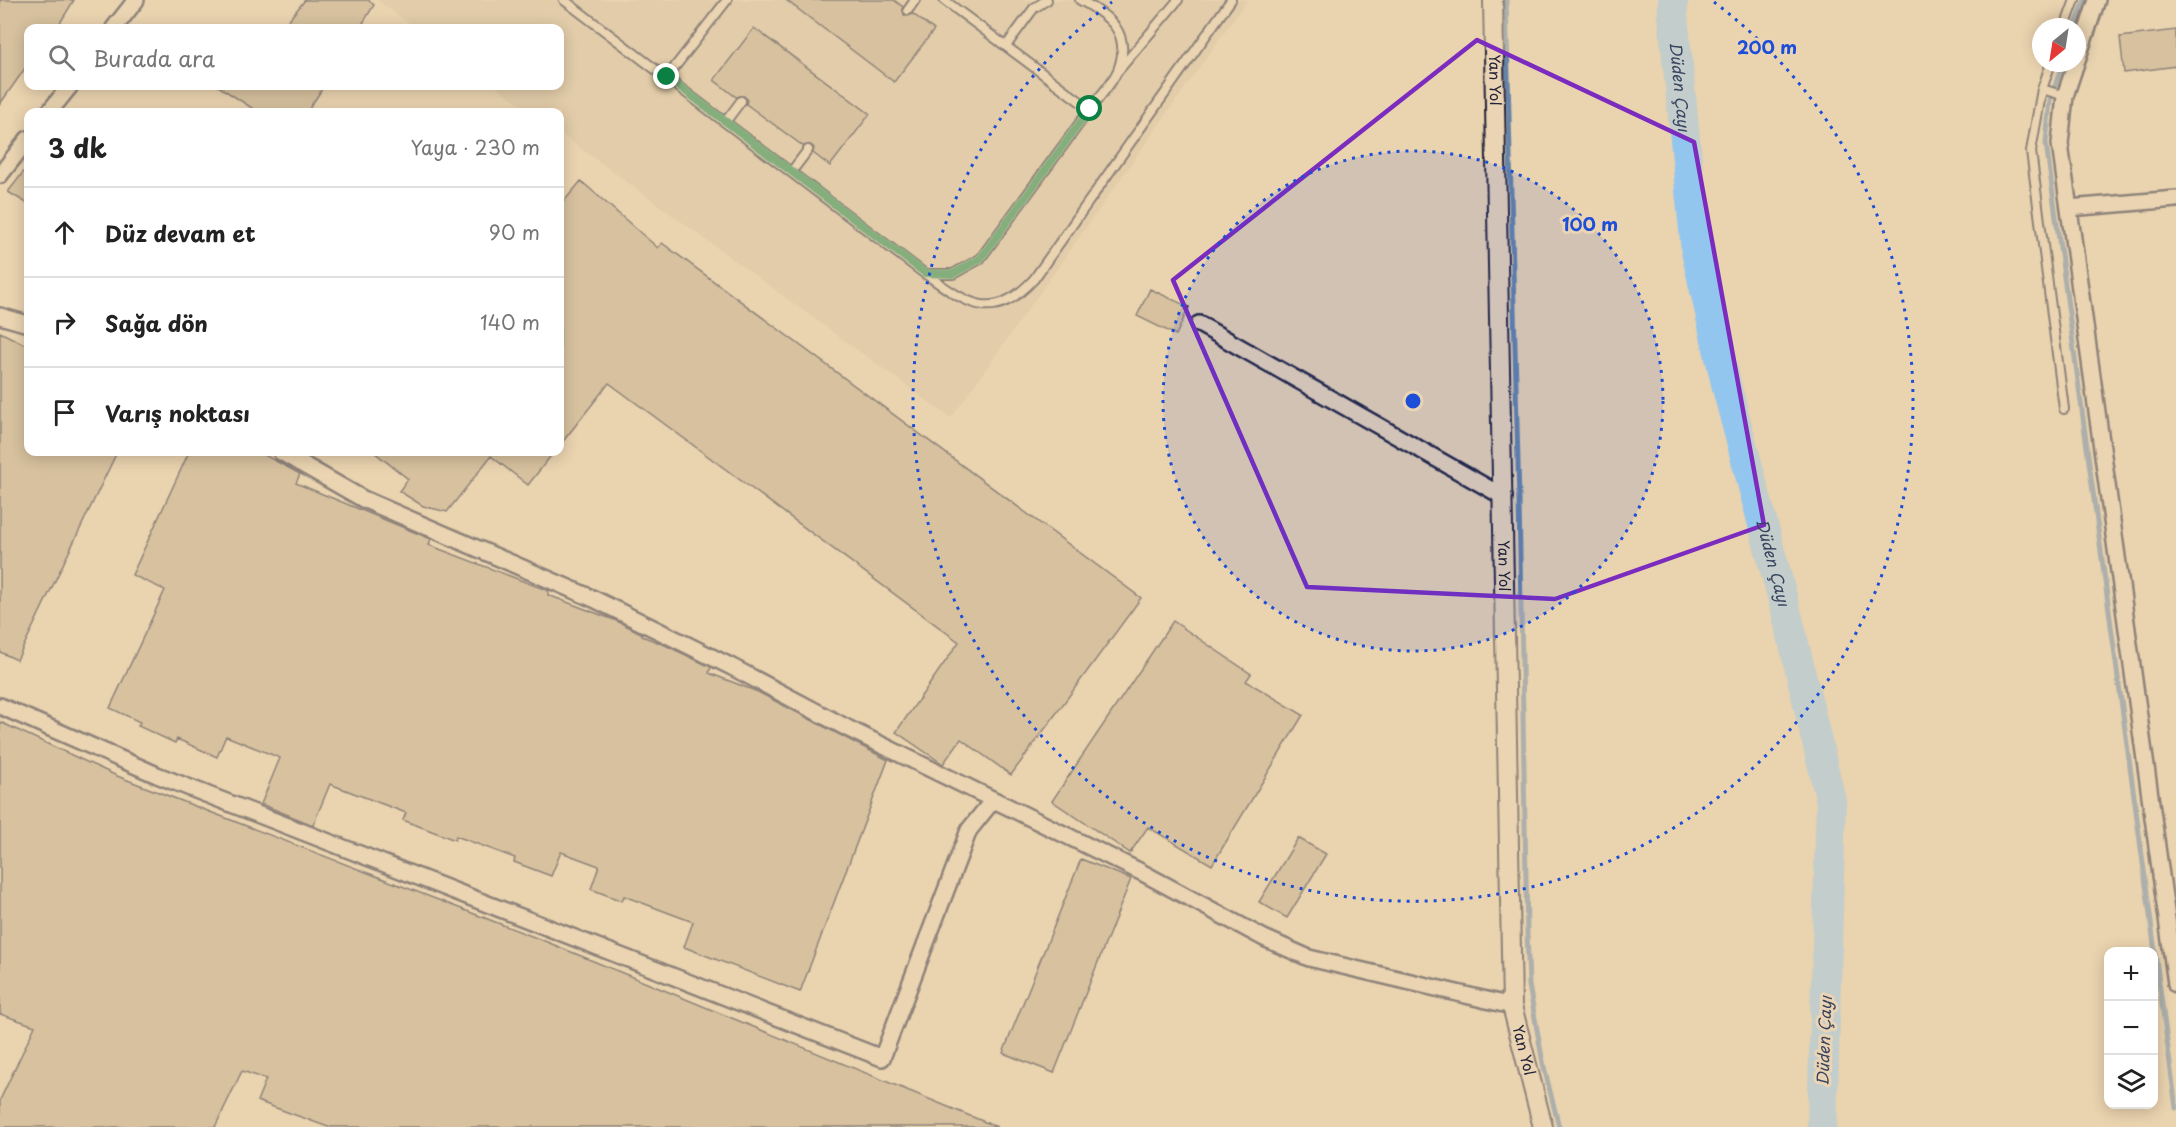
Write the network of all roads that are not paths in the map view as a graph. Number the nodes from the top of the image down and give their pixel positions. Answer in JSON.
{"nodes":[{"id":1,"x":136,"y":0,"type":"edge"},
{"id":2,"x":564,"y":0,"type":"edge"},
{"id":3,"x":726,"y":0,"type":"edge"},
{"id":4,"x":915,"y":0,"type":"edge"},
{"id":5,"x":944,"y":0,"type":"edge"},
{"id":6,"x":1047,"y":0,"type":"edge"},
{"id":7,"x":1080,"y":0,"type":"edge"},
{"id":8,"x":1178,"y":0,"type":"edge"},
{"id":9,"x":1231,"y":0,"type":"edge"},
{"id":10,"x":1492,"y":0,"type":"edge"},
{"id":11,"x":2075,"y":0,"type":"edge"},
{"id":12,"x":2097,"y":0,"type":"edge"},
{"id":13,"x":908,"y":10,"type":"dead end"},
{"id":14,"x":2068,"y":18,"type":"edge"},
{"id":15,"x":117,"y":24,"type":"edge"},
{"id":16,"x":2086,"y":32,"type":"edge"},
{"id":17,"x":1005,"y":46,"type":"junction"},
{"id":18,"x":1117,"y":72,"type":"junction"},
{"id":19,"x":2049,"y":72,"type":"edge"},
{"id":20,"x":2072,"y":72,"type":"edge"},
{"id":21,"x":667,"y":77,"type":"junction"},
{"id":22,"x":2044,"y":89,"type":"junction"},
{"id":23,"x":67,"y":90,"type":"edge"},
{"id":24,"x":2064,"y":96,"type":"junction"},
{"id":25,"x":741,"y":101,"type":"dead end"},
{"id":26,"x":52,"y":108,"type":"edge"},
{"id":27,"x":1090,"y":109,"type":"junction"},
{"id":28,"x":726,"y":121,"type":"junction"},
{"id":29,"x":24,"y":144,"type":"edge"},
{"id":30,"x":808,"y":150,"type":"dead end"},
{"id":31,"x":792,"y":171,"type":"junction"},
{"id":32,"x":0,"y":175,"type":"edge"},
{"id":33,"x":2176,"y":199,"type":"edge"},
{"id":34,"x":2069,"y":208,"type":"junction"},
{"id":35,"x":925,"y":273,"type":"junction"},
{"id":36,"x":0,"y":316,"type":"edge"},
{"id":37,"x":24,"y":323,"type":"edge"},
{"id":38,"x":1199,"y":324,"type":"dead end"},
{"id":39,"x":2064,"y":408,"type":"dead end"},
{"id":40,"x":288,"y":456,"type":"edge"},
{"id":41,"x":1503,"y":497,"type":"junction"},
{"id":42,"x":0,"y":706,"type":"edge"},
{"id":43,"x":993,"y":800,"type":"junction"},
{"id":44,"x":2176,"y":984,"type":"edge"},
{"id":45,"x":1512,"y":1006,"type":"junction"},
{"id":46,"x":1544,"y":1127,"type":"edge"}],
"edges":[{"from":1,"to":15,"type":"street"},
{"from":2,"to":21,"type":"lane"},
{"from":3,"to":21,"type":"lane"},
{"from":4,"to":13,"type":"lane"},
{"from":5,"to":17,"type":"lane"},
{"from":6,"to":17,"type":"lane"},
{"from":7,"to":18,"type":"lane"},
{"from":8,"to":18,"type":"lane"},
{"from":9,"to":35,"type":"lane"},
{"from":10,"to":41,"type":"street","name":"Yan Yol"},
{"from":11,"to":14,"type":"lane"},
{"from":12,"to":16,"type":"street"},
{"from":17,"to":27,"type":"lane"},
{"from":18,"to":27,"type":"lane"},
{"from":19,"to":22,"type":"lane"},
{"from":20,"to":24,"type":"street"},
{"from":21,"to":28,"type":"lane"},
{"from":22,"to":24,"type":"lane"},
{"from":22,"to":39,"type":"lane"},
{"from":23,"to":26,"type":"street"},
{"from":24,"to":34,"type":"street"},
{"from":25,"to":28,"type":"lane"},
{"from":27,"to":35,"type":"lane"},
{"from":28,"to":31,"type":"lane"},
{"from":29,"to":32,"type":"street"},
{"from":30,"to":31,"type":"lane"},
{"from":31,"to":35,"type":"lane"},
{"from":33,"to":34,"type":"street"},
{"from":34,"to":44,"type":"street"},
{"from":36,"to":37,"type":"street"},
{"from":38,"to":41,"type":"street"},
{"from":40,"to":43,"type":"street"},
{"from":41,"to":45,"type":"street","name":"Yan Yol"},
{"from":42,"to":43,"type":"street"},
{"from":43,"to":45,"type":"street"},
{"from":45,"to":46,"type":"street","name":"Yan Yol"}]}
